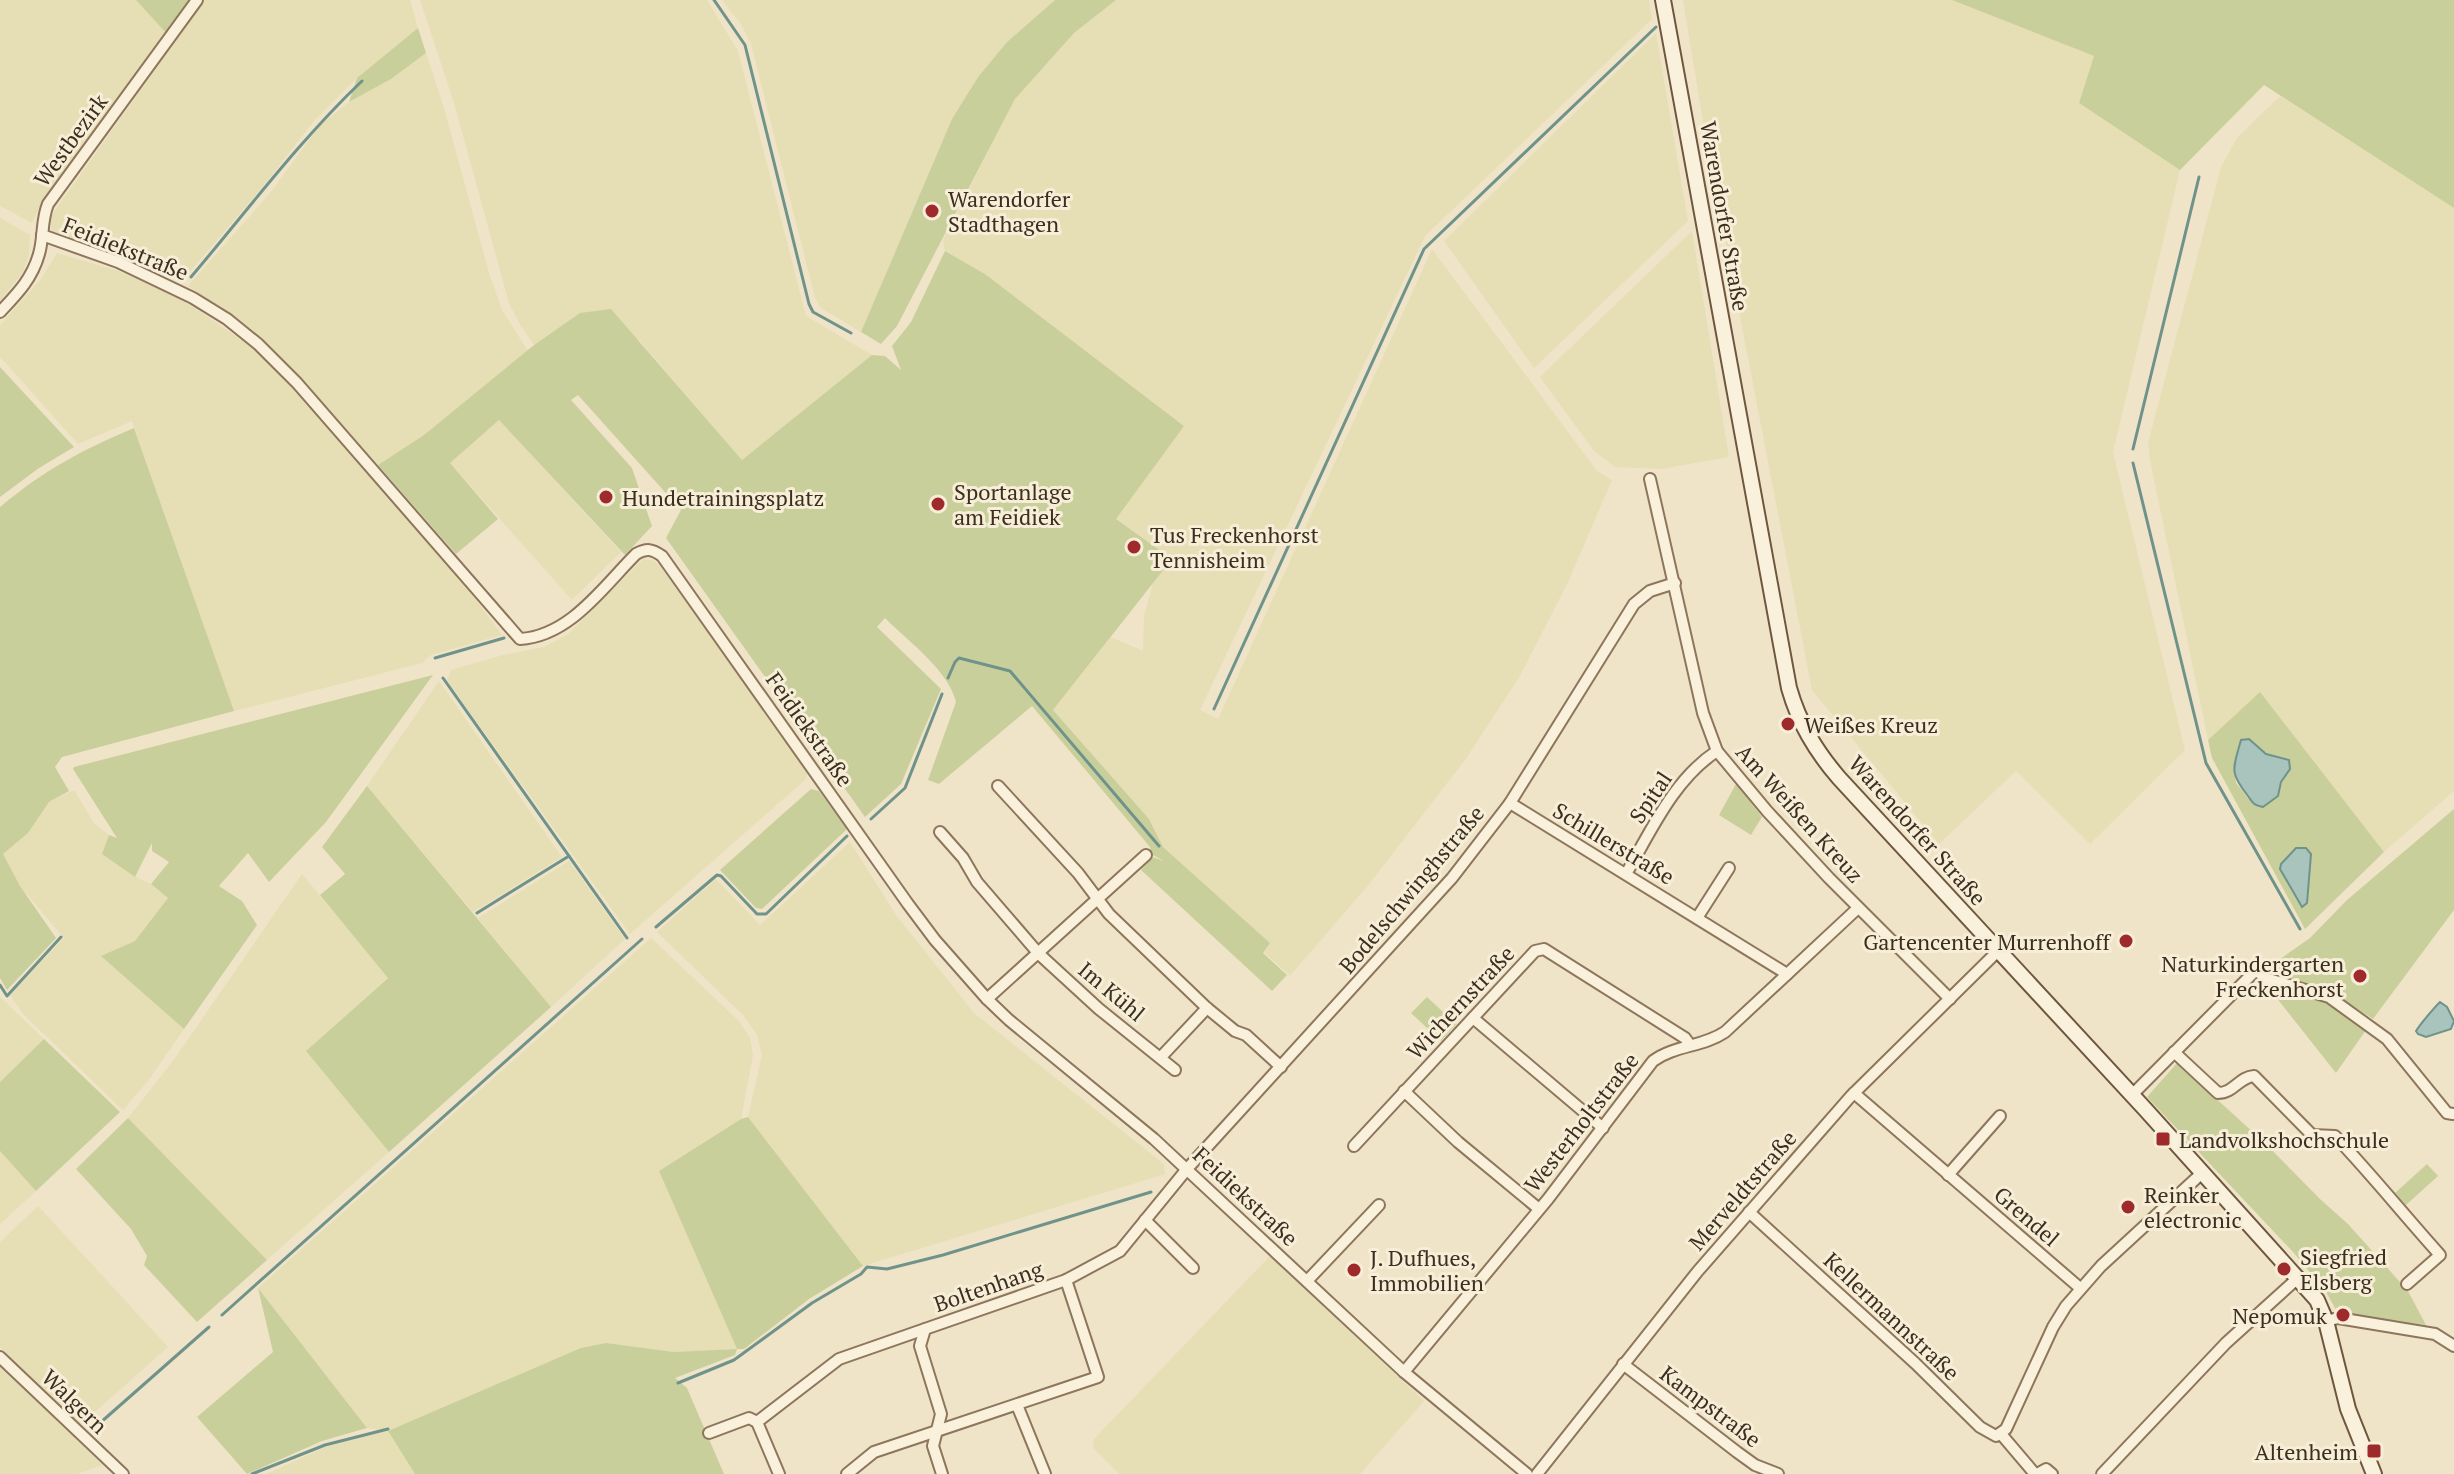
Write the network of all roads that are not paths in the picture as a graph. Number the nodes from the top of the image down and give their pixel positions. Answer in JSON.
{"nodes":[{"id":1,"x":197,"y":0,"type":"edge"},
{"id":2,"x":1663,"y":0,"type":"edge"},
{"id":3,"x":42,"y":235,"type":"junction"},
{"id":4,"x":0,"y":312,"type":"edge"},
{"id":5,"x":1650,"y":479,"type":"dead end"},
{"id":6,"x":1675,"y":583,"type":"junction"},
{"id":7,"x":1717,"y":751,"type":"junction"},
{"id":8,"x":998,"y":786,"type":"dead end"},
{"id":9,"x":1510,"y":803,"type":"junction"},
{"id":10,"x":940,"y":832,"type":"dead end"},
{"id":11,"x":1146,"y":855,"type":"dead end"},
{"id":12,"x":1729,"y":868,"type":"dead end"},
{"id":13,"x":1626,"y":874,"type":"junction"},
{"id":14,"x":1098,"y":900,"type":"junction"},
{"id":15,"x":1858,"y":908,"type":"junction"},
{"id":16,"x":1697,"y":918,"type":"junction"},
{"id":17,"x":1998,"y":951,"type":"junction"},
{"id":18,"x":1039,"y":954,"type":"junction"},
{"id":19,"x":1787,"y":974,"type":"junction"},
{"id":20,"x":987,"y":999,"type":"junction"},
{"id":21,"x":1950,"y":999,"type":"junction"},
{"id":22,"x":1207,"y":1008,"type":"junction"},
{"id":23,"x":1473,"y":1018,"type":"junction"},
{"id":24,"x":1690,"y":1045,"type":"junction"},
{"id":25,"x":2174,"y":1052,"type":"junction"},
{"id":26,"x":1161,"y":1057,"type":"junction"},
{"id":27,"x":1281,"y":1067,"type":"junction"},
{"id":28,"x":1175,"y":1070,"type":"dead end"},
{"id":29,"x":1404,"y":1091,"type":"junction"},
{"id":30,"x":1854,"y":1093,"type":"junction"},
{"id":31,"x":2132,"y":1095,"type":"junction"},
{"id":32,"x":2453,"y":1114,"type":"edge"},
{"id":33,"x":2000,"y":1116,"type":"dead end"},
{"id":34,"x":1603,"y":1128,"type":"junction"},
{"id":35,"x":1354,"y":1146,"type":"dead end"},
{"id":36,"x":1187,"y":1169,"type":"junction"},
{"id":37,"x":2202,"y":1173,"type":"junction"},
{"id":38,"x":1948,"y":1175,"type":"junction"},
{"id":39,"x":1379,"y":1205,"type":"dead end"},
{"id":40,"x":1539,"y":1209,"type":"junction"},
{"id":41,"x":1749,"y":1212,"type":"junction"},
{"id":42,"x":1145,"y":1220,"type":"junction"},
{"id":43,"x":1193,"y":1268,"type":"dead end"},
{"id":44,"x":2299,"y":1277,"type":"junction"},
{"id":45,"x":1066,"y":1280,"type":"junction"},
{"id":46,"x":1307,"y":1281,"type":"junction"},
{"id":47,"x":2407,"y":1284,"type":"dead end"},
{"id":48,"x":2080,"y":1288,"type":"junction"},
{"id":49,"x":2326,"y":1321,"type":"junction"},
{"id":50,"x":925,"y":1329,"type":"junction"},
{"id":51,"x":2454,"y":1346,"type":"edge"},
{"id":52,"x":0,"y":1357,"type":"edge"},
{"id":53,"x":1623,"y":1364,"type":"junction"},
{"id":54,"x":1404,"y":1372,"type":"junction"},
{"id":55,"x":1017,"y":1405,"type":"junction"},
{"id":56,"x":757,"y":1422,"type":"junction"},
{"id":57,"x":2004,"y":1429,"type":"junction"},
{"id":58,"x":938,"y":1431,"type":"junction"},
{"id":59,"x":709,"y":1433,"type":"dead end"},
{"id":60,"x":1753,"y":1469,"type":"edge"},
{"id":61,"x":2042,"y":1473,"type":"edge"},
{"id":62,"x":123,"y":1474,"type":"edge"},
{"id":63,"x":779,"y":1474,"type":"edge"},
{"id":64,"x":847,"y":1474,"type":"edge"},
{"id":65,"x":942,"y":1474,"type":"edge"},
{"id":66,"x":1045,"y":1474,"type":"edge"},
{"id":67,"x":1527,"y":1474,"type":"edge"},
{"id":68,"x":1537,"y":1474,"type":"edge"},
{"id":69,"x":1778,"y":1474,"type":"edge"},
{"id":70,"x":2102,"y":1474,"type":"edge"},
{"id":71,"x":2374,"y":1474,"type":"edge"}],
"edges":[{"from":1,"to":3,"type":"street","name":"Westbezirk"},
{"from":2,"to":17,"type":"main road","name":"Warendorfer Straße"},
{"from":3,"to":4,"type":"street","name":"Westbezirk"},
{"from":3,"to":20,"type":"street","name":"Feidiekstraße"},
{"from":5,"to":6,"type":"street","name":"Am Weißen Kreuz"},
{"from":6,"to":7,"type":"street","name":"Am Weißen Kreuz"},
{"from":6,"to":9,"type":"street","name":"Bodelschwinghstraße"},
{"from":7,"to":13,"type":"street","name":"Spital"},
{"from":7,"to":15,"type":"street","name":"Am Weißen Kreuz"},
{"from":8,"to":14,"type":"street"},
{"from":9,"to":13,"type":"street","name":"Schillerstraße"},
{"from":9,"to":27,"type":"street","name":"Bodelschwinghstraße"},
{"from":10,"to":18,"type":"street","name":"Im Kühl"},
{"from":11,"to":14,"type":"street"},
{"from":12,"to":16,"type":"street"},
{"from":13,"to":16,"type":"street","name":"Schillerstraße"},
{"from":14,"to":18,"type":"street"},
{"from":14,"to":22,"type":"street"},
{"from":15,"to":19,"type":"street","name":"Westerholtstraße"},
{"from":15,"to":21,"type":"street","name":"Am Weißen Kreuz"},
{"from":16,"to":19,"type":"street","name":"Schillerstraße"},
{"from":17,"to":21,"type":"street","name":"Merveldtstraße"},
{"from":17,"to":31,"type":"main road","name":"Warendorfer Straße"},
{"from":18,"to":20,"type":"street"},
{"from":18,"to":26,"type":"street","name":"Im Kühl"},
{"from":19,"to":24,"type":"street","name":"Westerholtstraße"},
{"from":20,"to":36,"type":"street","name":"Feidiekstraße"},
{"from":21,"to":30,"type":"street","name":"Merveldtstraße"},
{"from":22,"to":26,"type":"street"},
{"from":22,"to":27,"type":"street"},
{"from":23,"to":24,"type":"street","name":"Wichernstraße"},
{"from":23,"to":29,"type":"street","name":"Wichernstraße"},
{"from":23,"to":34,"type":"street"},
{"from":24,"to":34,"type":"street","name":"Westerholtstraße"},
{"from":25,"to":31,"type":"street"},
{"from":25,"to":32,"type":"street"},
{"from":25,"to":47,"type":"street"},
{"from":26,"to":28,"type":"street","name":"Im Kühl"},
{"from":27,"to":36,"type":"street","name":"Bodelschwinghstraße"},
{"from":29,"to":35,"type":"street","name":"Wichernstraße"},
{"from":29,"to":40,"type":"street"},
{"from":30,"to":38,"type":"street","name":"Grendel"},
{"from":30,"to":41,"type":"street","name":"Merveldtstraße"},
{"from":31,"to":37,"type":"main road","name":"Warendorfer Straße"},
{"from":33,"to":38,"type":"street"},
{"from":34,"to":40,"type":"street","name":"Westerholtstraße"},
{"from":36,"to":42,"type":"street","name":"Boltenhang"},
{"from":36,"to":46,"type":"street","name":"Feidiekstraße"},
{"from":37,"to":44,"type":"main road","name":"Warendorfer Straße"},
{"from":37,"to":48,"type":"street"},
{"from":38,"to":48,"type":"street","name":"Grendel"},
{"from":39,"to":46,"type":"street"},
{"from":40,"to":54,"type":"street","name":"Westerholtstraße"},
{"from":41,"to":53,"type":"street","name":"Merveldtstraße"},
{"from":41,"to":57,"type":"street","name":"Kellermannstraße"},
{"from":42,"to":43,"type":"street"},
{"from":42,"to":45,"type":"street","name":"Boltenhang"},
{"from":44,"to":49,"type":"main road","name":"Warendorfer Straße"},
{"from":44,"to":70,"type":"street"},
{"from":45,"to":50,"type":"street","name":"Boltenhang"},
{"from":45,"to":55,"type":"street"},
{"from":46,"to":54,"type":"street","name":"Feidiekstraße"},
{"from":48,"to":57,"type":"street"},
{"from":49,"to":51,"type":"street"},
{"from":49,"to":71,"type":"main road","name":"Warendorfer Straße"},
{"from":50,"to":56,"type":"street"},
{"from":50,"to":58,"type":"street","name":"Boltenhang"},
{"from":52,"to":62,"type":"street","name":"Walgern"},
{"from":53,"to":60,"type":"street","name":"Kampstraße"},
{"from":53,"to":68,"type":"street","name":"Merveldtstraße"},
{"from":54,"to":67,"type":"street","name":"Feidiekstraße"},
{"from":55,"to":58,"type":"street"},
{"from":55,"to":66,"type":"street"},
{"from":56,"to":59,"type":"street"},
{"from":56,"to":63,"type":"street"},
{"from":57,"to":61,"type":"street"},
{"from":58,"to":64,"type":"street"},
{"from":58,"to":65,"type":"street","name":"Boltenhang"},
{"from":60,"to":69,"type":"street","name":"Kampstraße"}]}
